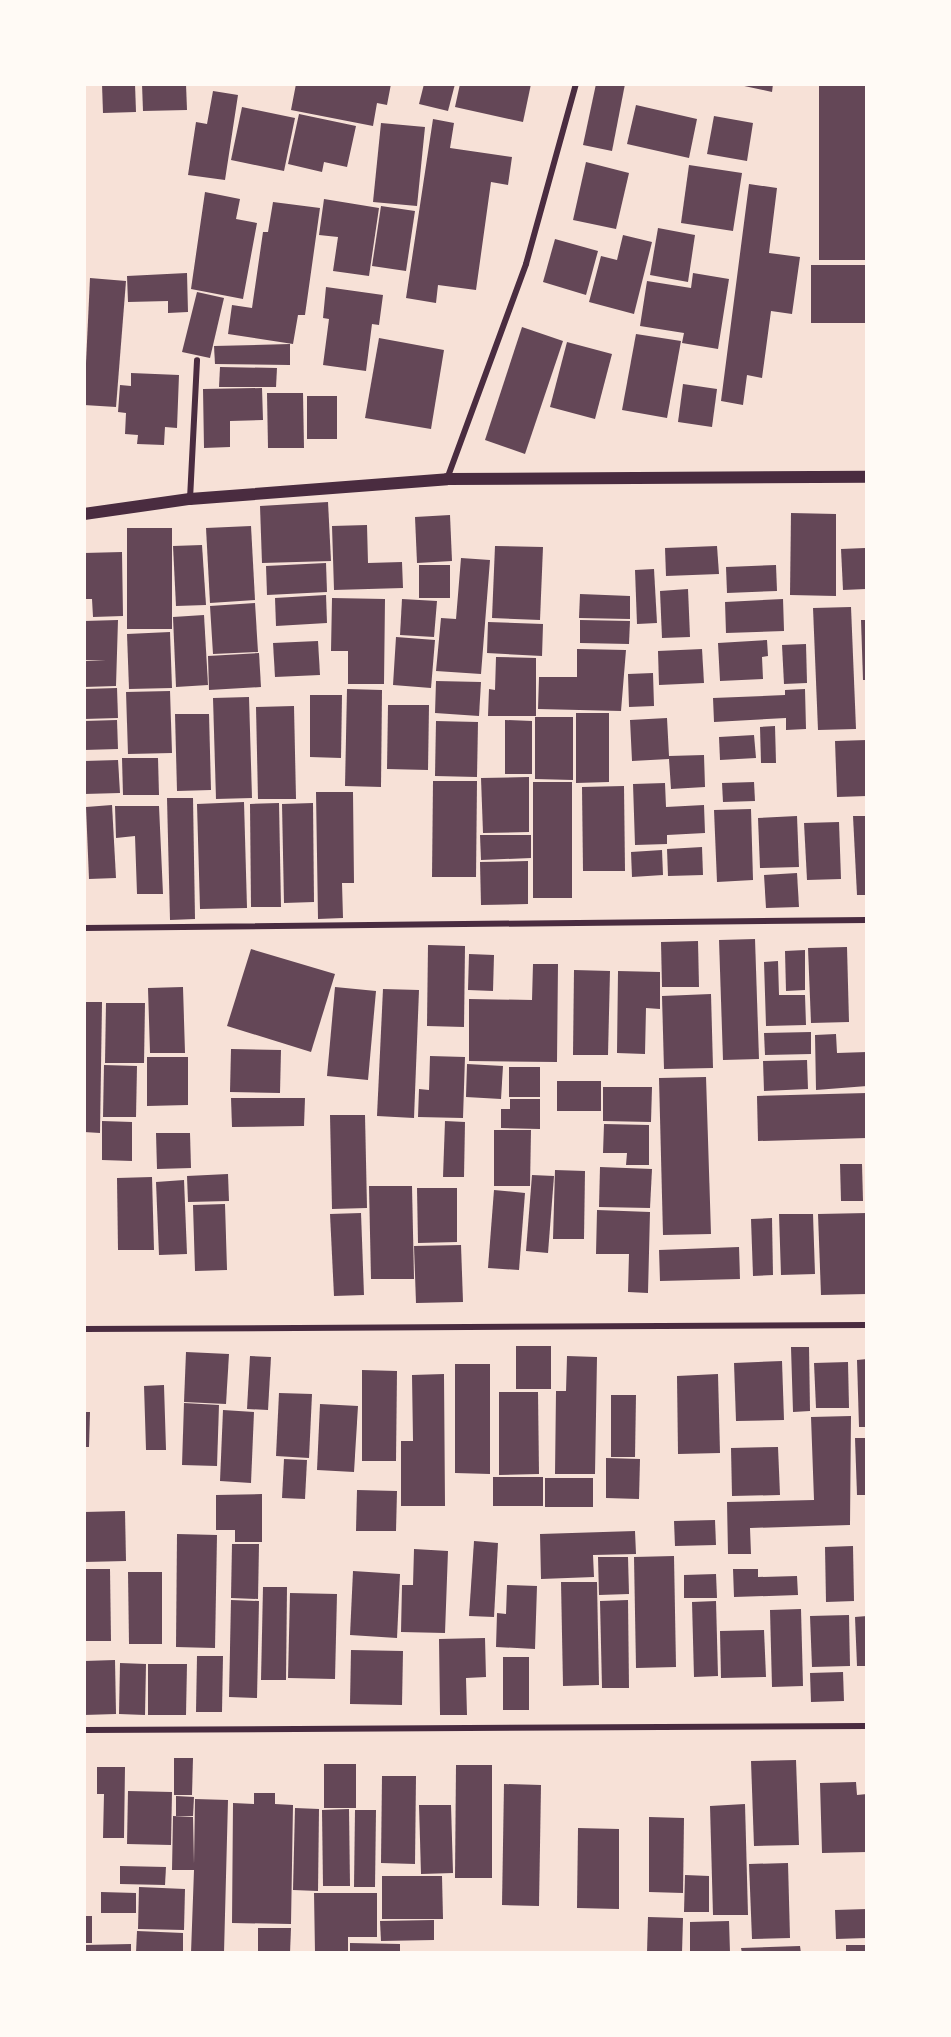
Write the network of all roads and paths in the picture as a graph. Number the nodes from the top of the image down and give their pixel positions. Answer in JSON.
{"nodes":[{"id":1,"x":576,"y":84,"type":"edge"},
{"id":2,"x":196,"y":360,"type":"dead end"},
{"id":3,"x":867,"y":477,"type":"edge"},
{"id":4,"x":447,"y":479,"type":"junction"},
{"id":5,"x":190,"y":499,"type":"junction"},
{"id":6,"x":84,"y":514,"type":"edge"},
{"id":7,"x":867,"y":920,"type":"edge"},
{"id":8,"x":84,"y":928,"type":"edge"},
{"id":9,"x":867,"y":1325,"type":"edge"},
{"id":10,"x":84,"y":1329,"type":"edge"},
{"id":11,"x":867,"y":1726,"type":"edge"},
{"id":12,"x":84,"y":1730,"type":"edge"}],
"edges":[{"from":1,"to":4,"type":"street"},
{"from":2,"to":5,"type":"street"},
{"from":3,"to":4,"type":"main road"},
{"from":4,"to":5,"type":"main road"},
{"from":5,"to":6,"type":"main road"},
{"from":7,"to":8,"type":"street"},
{"from":9,"to":10,"type":"street"},
{"from":11,"to":12,"type":"street"}]}
